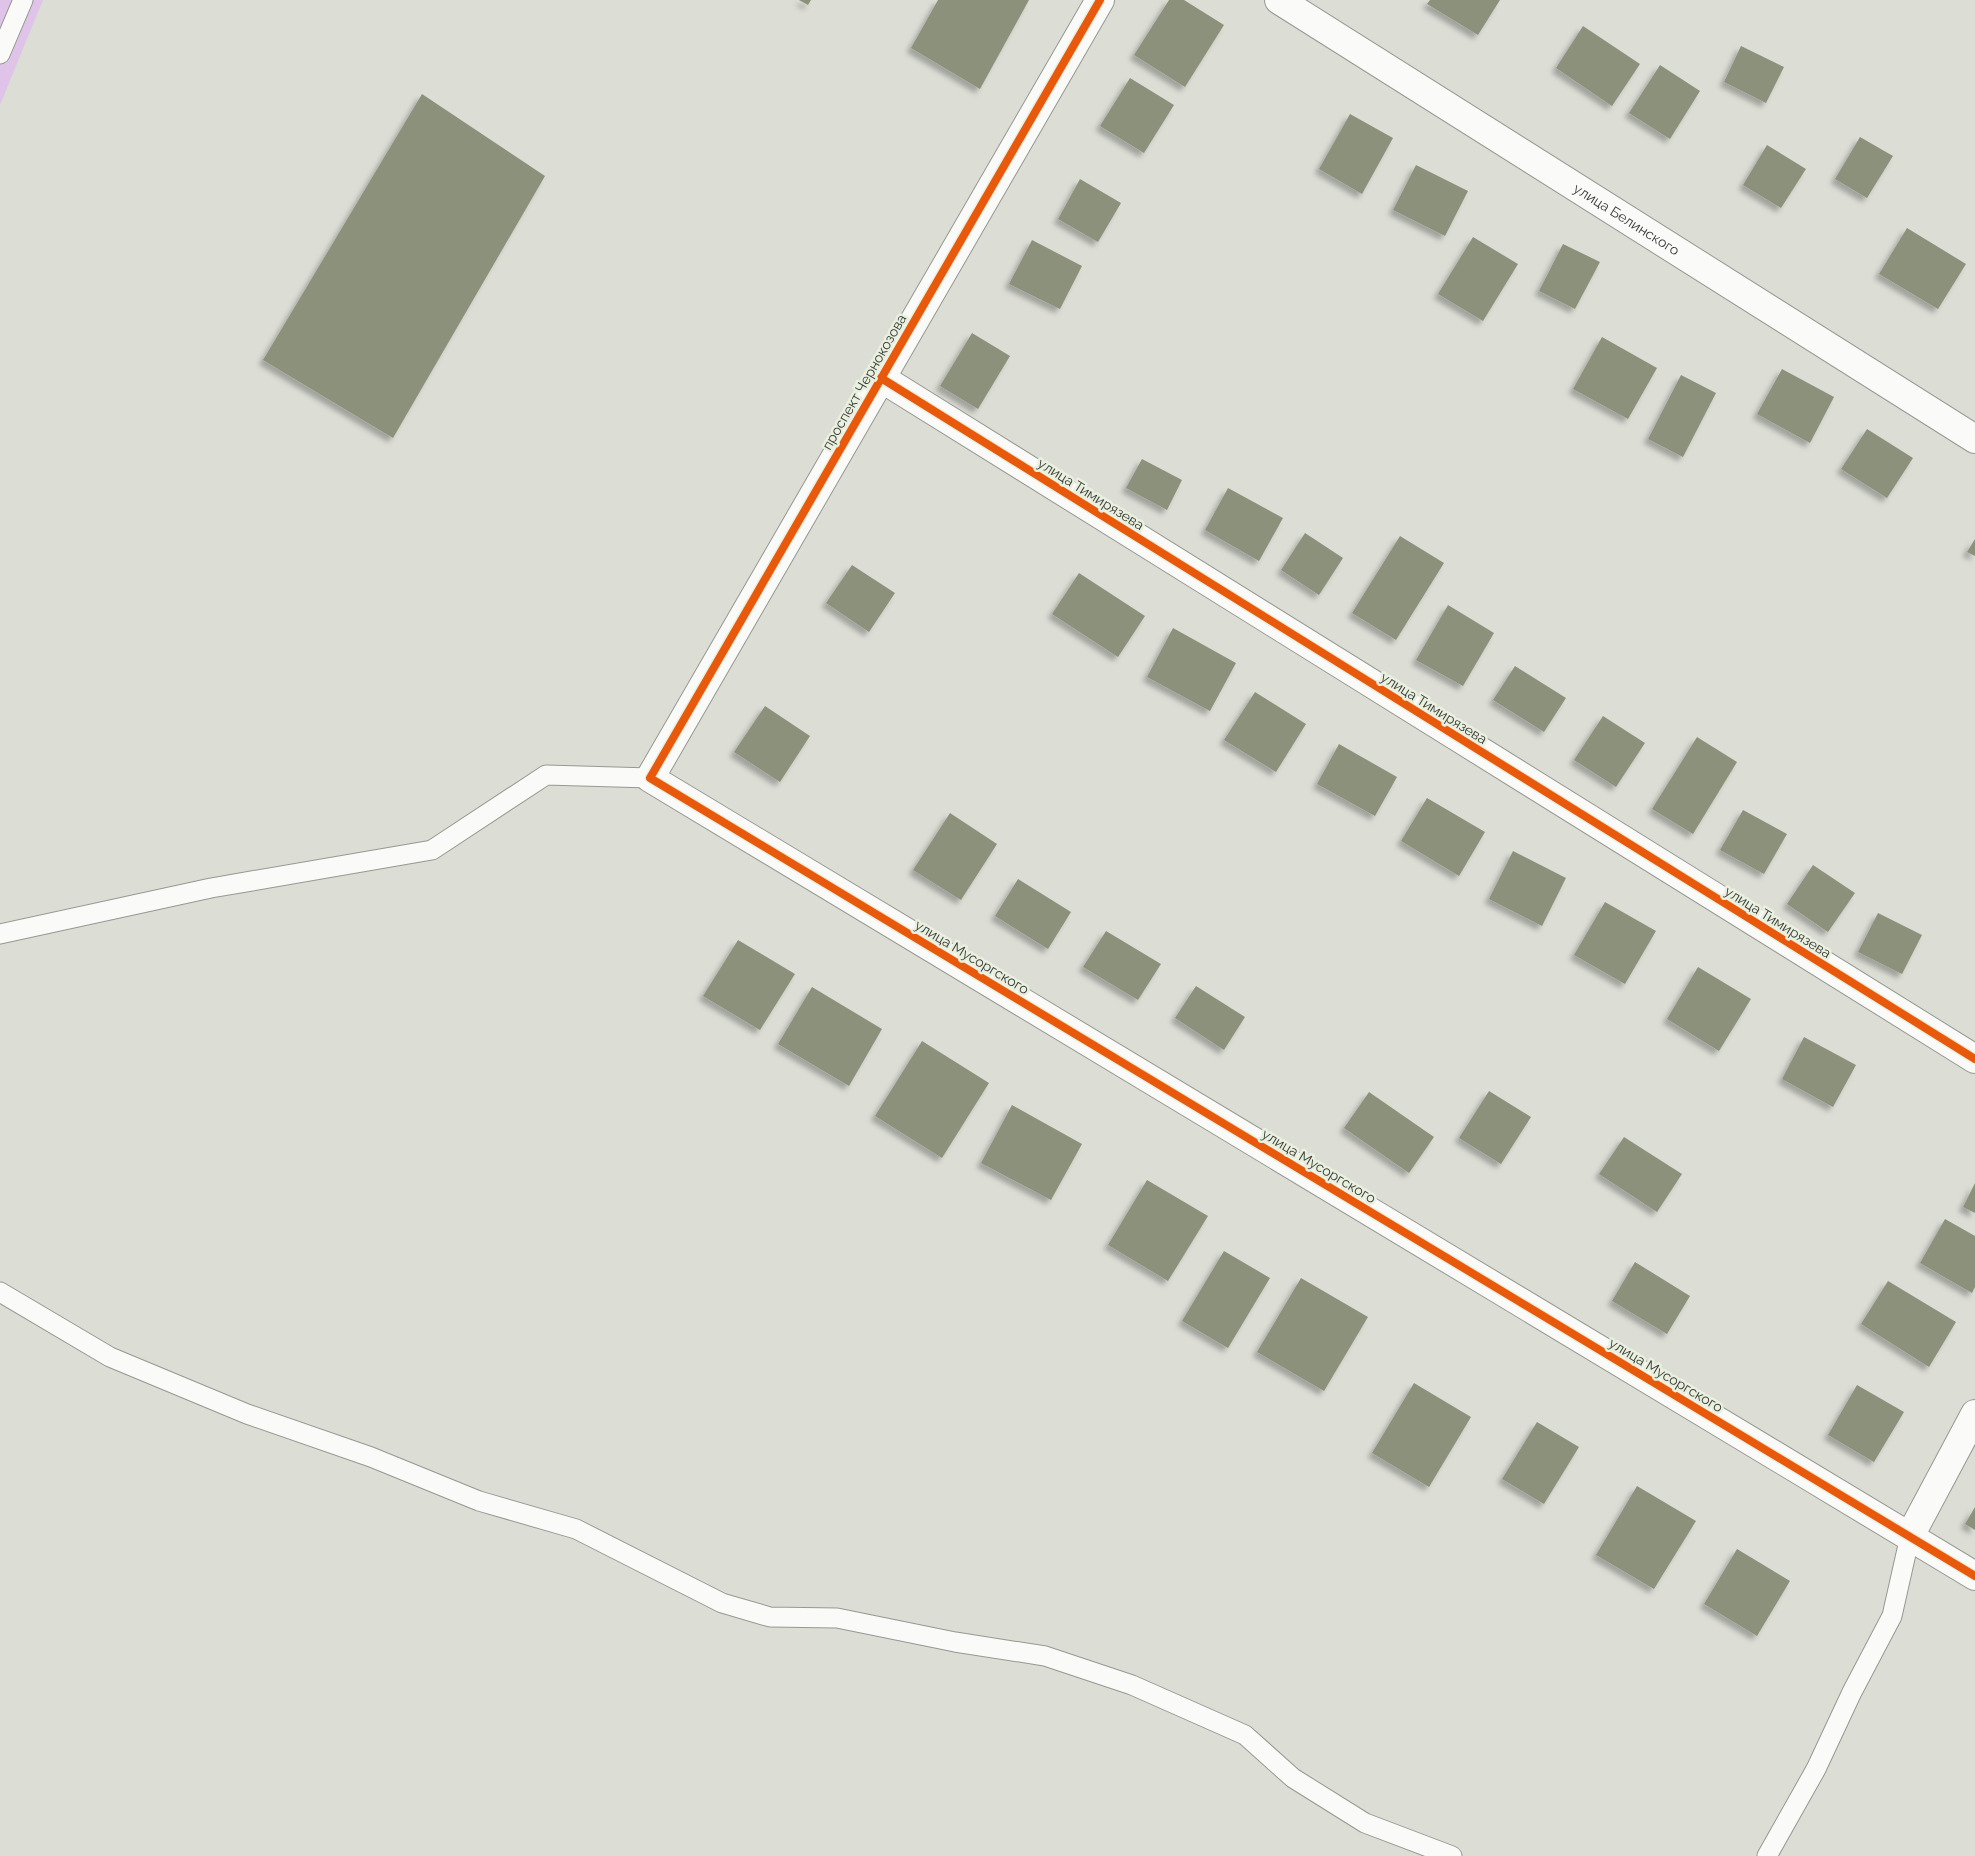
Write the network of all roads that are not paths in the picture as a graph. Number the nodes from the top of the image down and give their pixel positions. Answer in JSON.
{"nodes":[{"id":1,"x":22,"y":0,"type":"edge"},
{"id":2,"x":1100,"y":0,"type":"edge"},
{"id":3,"x":1279,"y":0,"type":"edge"},
{"id":4,"x":0,"y":54,"type":"edge"},
{"id":5,"x":881,"y":378,"type":"junction"},
{"id":6,"x":1975,"y":439,"type":"edge"},
{"id":7,"x":650,"y":778,"type":"junction"},
{"id":8,"x":0,"y":934,"type":"edge"},
{"id":9,"x":1975,"y":1059,"type":"edge"},
{"id":10,"x":0,"y":1292,"type":"edge"},
{"id":11,"x":1975,"y":1414,"type":"edge"},
{"id":12,"x":1910,"y":1536,"type":"junction"},
{"id":13,"x":1975,"y":1576,"type":"edge"},
{"id":14,"x":1452,"y":1856,"type":"edge"},
{"id":15,"x":1767,"y":1856,"type":"edge"}],
"edges":[{"from":1,"to":4,"type":"lane"},
{"from":2,"to":5,"type":"street","name":"проспект Чернокозова"},
{"from":3,"to":6,"type":"street","name":"улица Белинского"},
{"from":5,"to":7,"type":"street","name":"проспект Чернокозова"},
{"from":5,"to":9,"type":"street","name":"улица Тимирязева"},
{"from":7,"to":8,"type":"lane"},
{"from":7,"to":12,"type":"street","name":"улица Мусоргского"},
{"from":10,"to":14,"type":"lane"},
{"from":11,"to":12,"type":"street"},
{"from":12,"to":13,"type":"street","name":"улица Мусоргского"},
{"from":12,"to":15,"type":"lane"}]}
